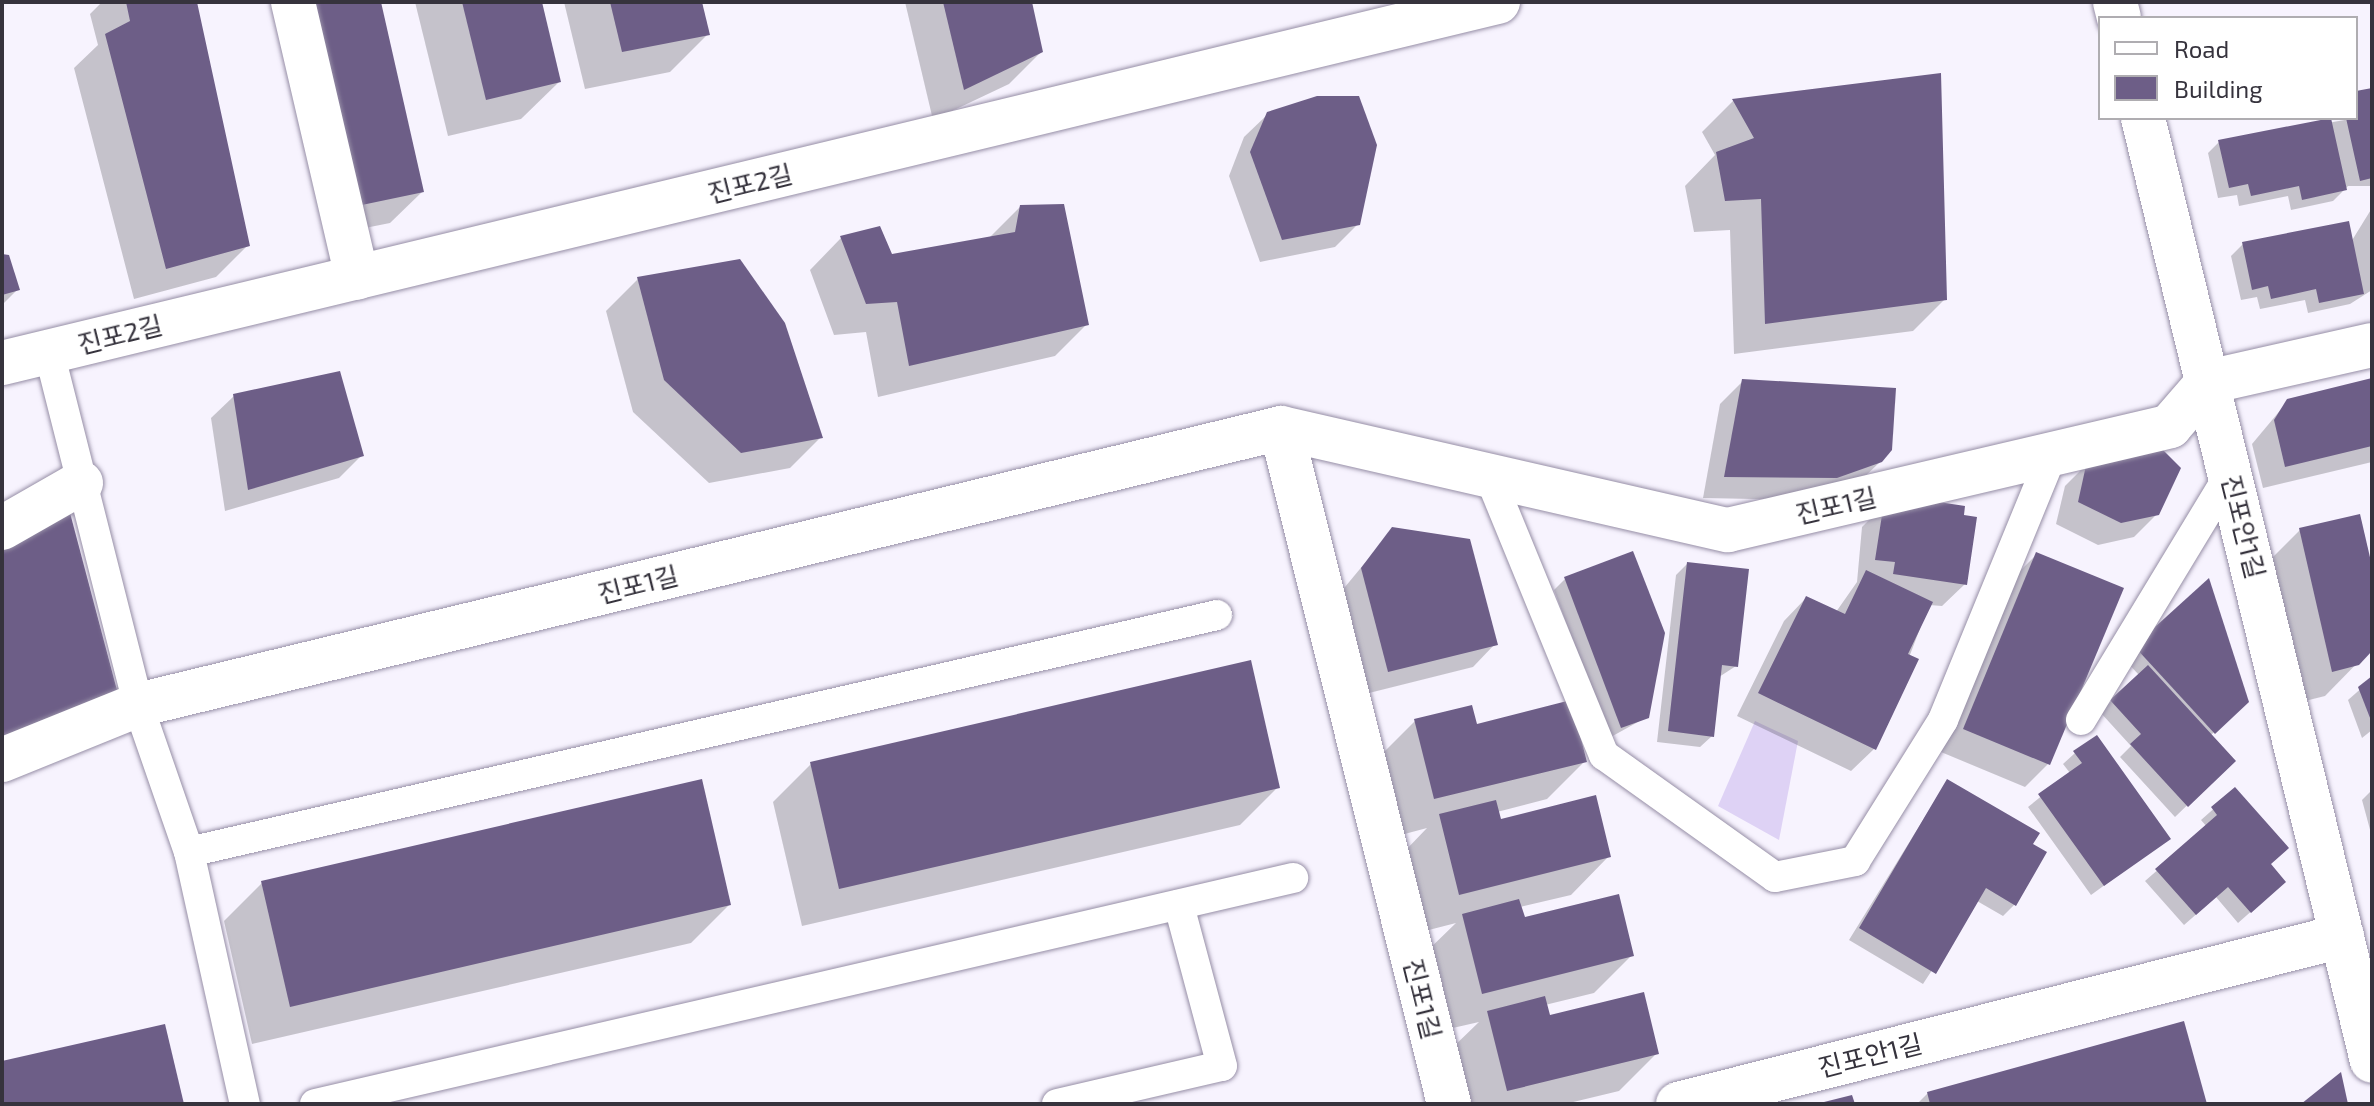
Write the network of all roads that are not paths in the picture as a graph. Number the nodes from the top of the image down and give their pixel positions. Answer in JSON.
{"nodes":[{"id":1,"x":293,"y":2,"type":"edge"},
{"id":2,"x":1498,"y":2,"type":"edge"},
{"id":3,"x":2143,"y":120,"type":"edge"},
{"id":4,"x":357,"y":278,"type":"junction"},
{"id":5,"x":2372,"y":345,"type":"edge"},
{"id":6,"x":49,"y":352,"type":"junction"},
{"id":7,"x":2,"y":363,"type":"edge"},
{"id":8,"x":2208,"y":382,"type":"junction"},
{"id":9,"x":1281,"y":428,"type":"junction"},
{"id":10,"x":2052,"y":454,"type":"junction"},
{"id":11,"x":2231,"y":472,"type":"junction"},
{"id":12,"x":1489,"y":475,"type":"junction"},
{"id":13,"x":81,"y":483,"type":"junction"},
{"id":14,"x":2,"y":528,"type":"edge"},
{"id":15,"x":1217,"y":615,"type":"dead end"},
{"id":16,"x":138,"y":705,"type":"junction"},
{"id":17,"x":2081,"y":720,"type":"dead end"},
{"id":18,"x":2,"y":760,"type":"edge"},
{"id":19,"x":189,"y":852,"type":"junction"},
{"id":20,"x":1293,"y":878,"type":"dead end"},
{"id":21,"x":1179,"y":905,"type":"junction"},
{"id":22,"x":2351,"y":921,"type":"edge"},
{"id":23,"x":2372,"y":1061,"type":"edge"},
{"id":24,"x":376,"y":1097,"type":"edge"},
{"id":25,"x":245,"y":1104,"type":"edge"},
{"id":26,"x":315,"y":1104,"type":"edge"},
{"id":27,"x":1057,"y":1104,"type":"edge"},
{"id":28,"x":1449,"y":1104,"type":"edge"},
{"id":29,"x":1678,"y":1104,"type":"edge"}],
"edges":[{"from":1,"to":4,"type":"street"},
{"from":2,"to":4,"type":"street","name":"진포2길"},
{"from":3,"to":8,"type":"street","name":"진포안1길"},
{"from":4,"to":6,"type":"street","name":"진포2길"},
{"from":5,"to":8,"type":"street"},
{"from":6,"to":7,"type":"street","name":"진포2길"},
{"from":6,"to":13,"type":"lane"},
{"from":8,"to":10,"type":"street","name":"진포1길"},
{"from":8,"to":11,"type":"street","name":"진포안1길"},
{"from":9,"to":12,"type":"street","name":"진포1길"},
{"from":9,"to":16,"type":"street","name":"진포1길"},
{"from":9,"to":28,"type":"street","name":"진포1길"},
{"from":10,"to":12,"type":"street","name":"진포1길"},
{"from":10,"to":12,"type":"lane"},
{"from":11,"to":17,"type":"lane"},
{"from":11,"to":22,"type":"street","name":"진포안1길"},
{"from":13,"to":14,"type":"street"},
{"from":13,"to":16,"type":"lane"},
{"from":15,"to":19,"type":"lane"},
{"from":16,"to":18,"type":"street","name":"진포1길"},
{"from":16,"to":19,"type":"lane"},
{"from":19,"to":25,"type":"lane"},
{"from":20,"to":21,"type":"lane"},
{"from":21,"to":24,"type":"lane"},
{"from":21,"to":27,"type":"lane"},
{"from":22,"to":23,"type":"street","name":"진포안1길"},
{"from":22,"to":29,"type":"street","name":"진포안1길"},
{"from":24,"to":26,"type":"lane"}]}
